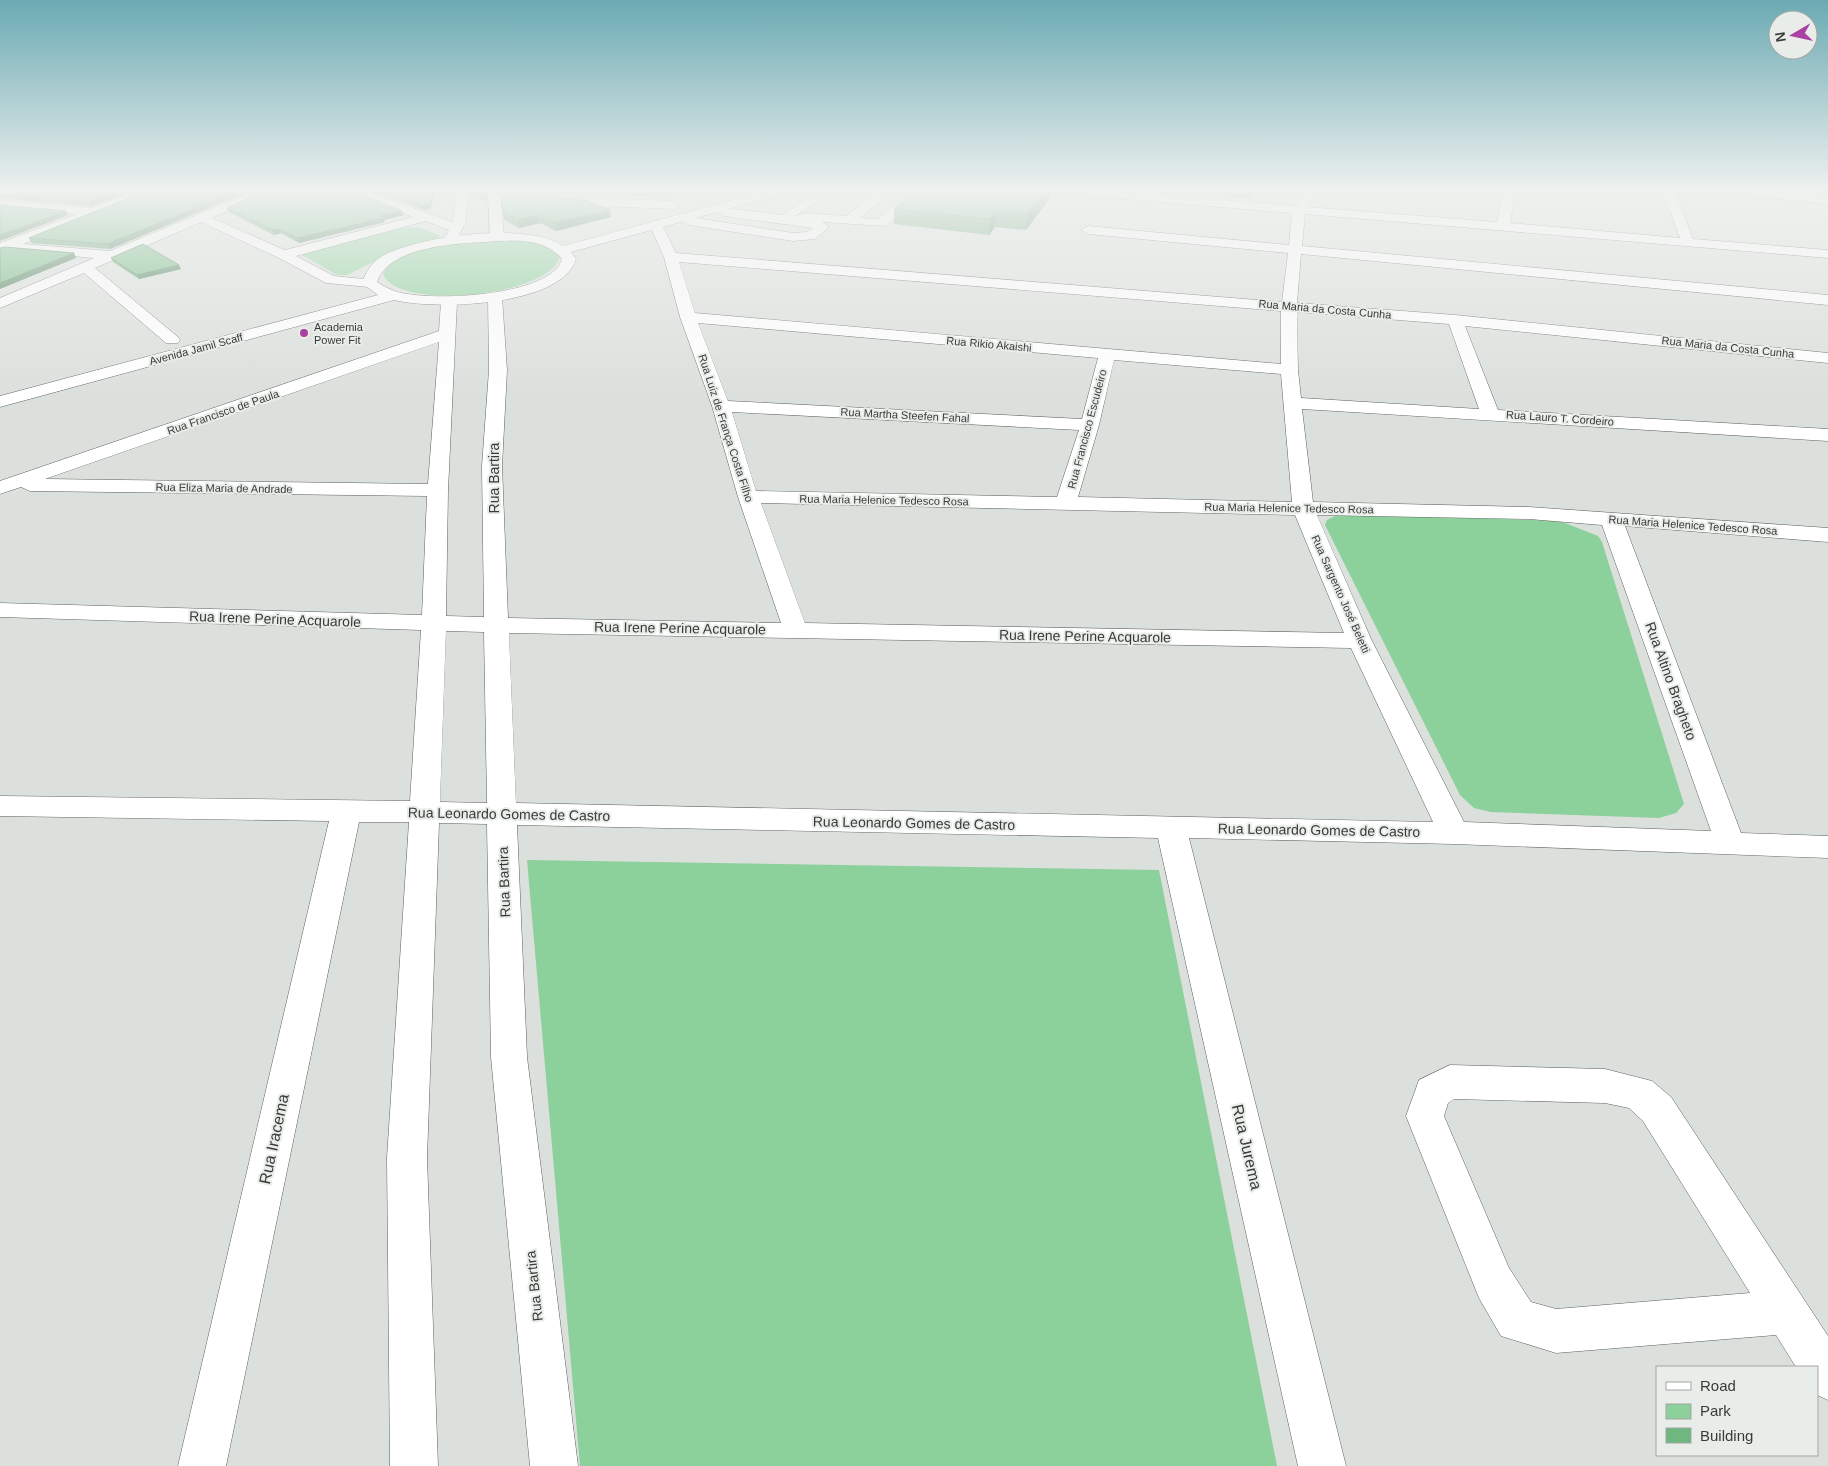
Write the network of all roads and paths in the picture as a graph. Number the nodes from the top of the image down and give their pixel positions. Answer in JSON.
{"nodes":[{"id":1,"x":100,"y":260,"type":"edge"},
{"id":2,"x":294,"y":260,"type":"edge"},
{"id":3,"x":386,"y":260,"type":"edge"},
{"id":4,"x":568,"y":260,"type":"edge"},
{"id":5,"x":672,"y":260,"type":"edge"},
{"id":6,"x":715,"y":260,"type":"edge"},
{"id":7,"x":1295,"y":260,"type":"edge"},
{"id":8,"x":1398,"y":260,"type":"edge"},
{"id":9,"x":86,"y":267,"type":"junction"},
{"id":10,"x":371,"y":285,"type":"junction"},
{"id":11,"x":392,"y":296,"type":"junction"},
{"id":12,"x":495,"y":297,"type":"junction"},
{"id":13,"x":1828,"y":300,"type":"edge"},
{"id":14,"x":449,"y":302,"type":"junction"},
{"id":15,"x":0,"y":303,"type":"edge"},
{"id":16,"x":1289,"y":305,"type":"junction"},
{"id":17,"x":688,"y":317,"type":"junction"},
{"id":18,"x":1455,"y":320,"type":"junction"},
{"id":19,"x":446,"y":334,"type":"junction"},
{"id":20,"x":172,"y":340,"type":"junction"},
{"id":21,"x":1107,"y":356,"type":"junction"},
{"id":22,"x":1828,"y":358,"type":"edge"},
{"id":23,"x":1289,"y":370,"type":"junction"},
{"id":24,"x":0,"y":386,"type":"edge"},
{"id":25,"x":0,"y":402,"type":"edge"},
{"id":26,"x":1292,"y":403,"type":"junction"},
{"id":27,"x":720,"y":406,"type":"junction"},
{"id":28,"x":1490,"y":414,"type":"junction"},
{"id":29,"x":1090,"y":424,"type":"junction"},
{"id":30,"x":1828,"y":435,"type":"edge"},
{"id":31,"x":6,"y":487,"type":"edge"},
{"id":32,"x":438,"y":490,"type":"junction"},
{"id":33,"x":748,"y":497,"type":"junction"},
{"id":34,"x":1066,"y":503,"type":"junction"},
{"id":35,"x":1303,"y":508,"type":"junction"},
{"id":36,"x":1611,"y":519,"type":"junction"},
{"id":37,"x":1828,"y":536,"type":"edge"},
{"id":38,"x":0,"y":610,"type":"edge"},
{"id":39,"x":434,"y":624,"type":"junction"},
{"id":40,"x":497,"y":625,"type":"junction"},
{"id":41,"x":796,"y":630,"type":"junction"},
{"id":42,"x":1360,"y":641,"type":"junction"},
{"id":43,"x":3,"y":812,"type":"edge"},
{"id":44,"x":346,"y":812,"type":"junction"},
{"id":45,"x":424,"y":812,"type":"junction"},
{"id":46,"x":502,"y":815,"type":"junction"},
{"id":47,"x":1172,"y":828,"type":"junction"},
{"id":48,"x":1454,"y":833,"type":"junction"},
{"id":49,"x":1730,"y":843,"type":"junction"},
{"id":50,"x":1828,"y":847,"type":"edge"},
{"id":51,"x":1787,"y":1312,"type":"junction"},
{"id":52,"x":1828,"y":1376,"type":"edge"},
{"id":53,"x":202,"y":1466,"type":"edge"},
{"id":54,"x":414,"y":1466,"type":"edge"},
{"id":55,"x":554,"y":1466,"type":"edge"},
{"id":56,"x":1322,"y":1466,"type":"edge"}],
"edges":[{"from":1,"to":9,"type":"street"},
{"from":2,"to":10,"type":"street"},
{"from":3,"to":10,"type":"street"},
{"from":4,"to":12,"type":"street"},
{"from":5,"to":17,"type":"street","name":"Rua Luiz de França Costa Filho"},
{"from":6,"to":16,"type":"street","name":"Rua Maria da Costa Cunha"},
{"from":7,"to":16,"type":"street","name":"Rua Sargento José Beletti"},
{"from":8,"to":13,"type":"street"},
{"from":9,"to":15,"type":"street"},
{"from":9,"to":20,"type":"street"},
{"from":10,"to":11,"type":"street"},
{"from":10,"to":20,"type":"street","name":"Avenida Jamil Scaff"},
{"from":11,"to":14,"type":"street"},
{"from":11,"to":25,"type":"street","name":"Avenida Jamil Scaff"},
{"from":12,"to":14,"type":"street"},
{"from":12,"to":40,"type":"street","name":"Rua Bartira"},
{"from":14,"to":19,"type":"street"},
{"from":16,"to":18,"type":"street","name":"Rua Maria da Costa Cunha"},
{"from":16,"to":23,"type":"street","name":"Rua Sargento José Beletti"},
{"from":17,"to":21,"type":"street","name":"Rua Rikio Akaishi"},
{"from":17,"to":27,"type":"street","name":"Rua Luiz de França Costa Filho"},
{"from":18,"to":22,"type":"street","name":"Rua Maria da Costa Cunha"},
{"from":18,"to":28,"type":"street"},
{"from":19,"to":31,"type":"street","name":"Rua Francisco de Paula"},
{"from":19,"to":32,"type":"street"},
{"from":20,"to":24,"type":"street","name":"Avenida Jamil Scaff"},
{"from":21,"to":23,"type":"street","name":"Rua Rikio Akaishi"},
{"from":21,"to":29,"type":"street","name":"Rua Francisco Escudeiro"},
{"from":23,"to":26,"type":"street","name":"Rua Sargento José Beletti"},
{"from":26,"to":28,"type":"street","name":"Rua Lauro T. Cordeiro"},
{"from":26,"to":35,"type":"street","name":"Rua Sargento José Beletti"},
{"from":27,"to":29,"type":"street","name":"Rua Martha Steefen Fahal"},
{"from":27,"to":33,"type":"street","name":"Rua Luiz de França Costa Filho"},
{"from":28,"to":30,"type":"street","name":"Rua Lauro T. Cordeiro"},
{"from":29,"to":34,"type":"street","name":"Rua Francisco Escudeiro"},
{"from":31,"to":32,"type":"street","name":"Rua Eliza Maria de Andrade"},
{"from":32,"to":39,"type":"street"},
{"from":33,"to":34,"type":"street","name":"Rua Maria Helenice Tedesco Rosa"},
{"from":33,"to":41,"type":"street","name":"Rua Luiz de França Costa Filho"},
{"from":34,"to":35,"type":"street","name":"Rua Maria Helenice Tedesco Rosa"},
{"from":35,"to":36,"type":"street","name":"Rua Maria Helenice Tedesco Rosa"},
{"from":35,"to":42,"type":"street","name":"Rua Sargento José Beletti"},
{"from":36,"to":37,"type":"street","name":"Rua Maria Helenice Tedesco Rosa"},
{"from":36,"to":49,"type":"street","name":"Rua Altino Bragheto"},
{"from":38,"to":39,"type":"street","name":"Rua Irene Perine Acquarole"},
{"from":39,"to":40,"type":"street","name":"Rua Irene Perine Acquarole"},
{"from":39,"to":45,"type":"street"},
{"from":40,"to":41,"type":"street","name":"Rua Irene Perine Acquarole"},
{"from":40,"to":46,"type":"street","name":"Rua Bartira"},
{"from":41,"to":42,"type":"street","name":"Rua Irene Perine Acquarole"},
{"from":42,"to":48,"type":"street","name":"Rua Sargento José Beletti"},
{"from":43,"to":44,"type":"street","name":"Rua Leonardo Gomes de Castro"},
{"from":44,"to":45,"type":"street","name":"Rua Leonardo Gomes de Castro"},
{"from":44,"to":53,"type":"street","name":"Rua Iracema"},
{"from":45,"to":46,"type":"street","name":"Rua Leonardo Gomes de Castro"},
{"from":45,"to":54,"type":"street"},
{"from":46,"to":47,"type":"street","name":"Rua Leonardo Gomes de Castro"},
{"from":46,"to":55,"type":"street","name":"Rua Bartira"},
{"from":47,"to":48,"type":"street","name":"Rua Leonardo Gomes de Castro"},
{"from":47,"to":56,"type":"street","name":"Rua Jurema"},
{"from":48,"to":49,"type":"street","name":"Rua Leonardo Gomes de Castro"},
{"from":49,"to":50,"type":"street","name":"Rua Leonardo Gomes de Castro"},
{"from":51,"to":51,"type":"street"},
{"from":51,"to":52,"type":"street"}]}
